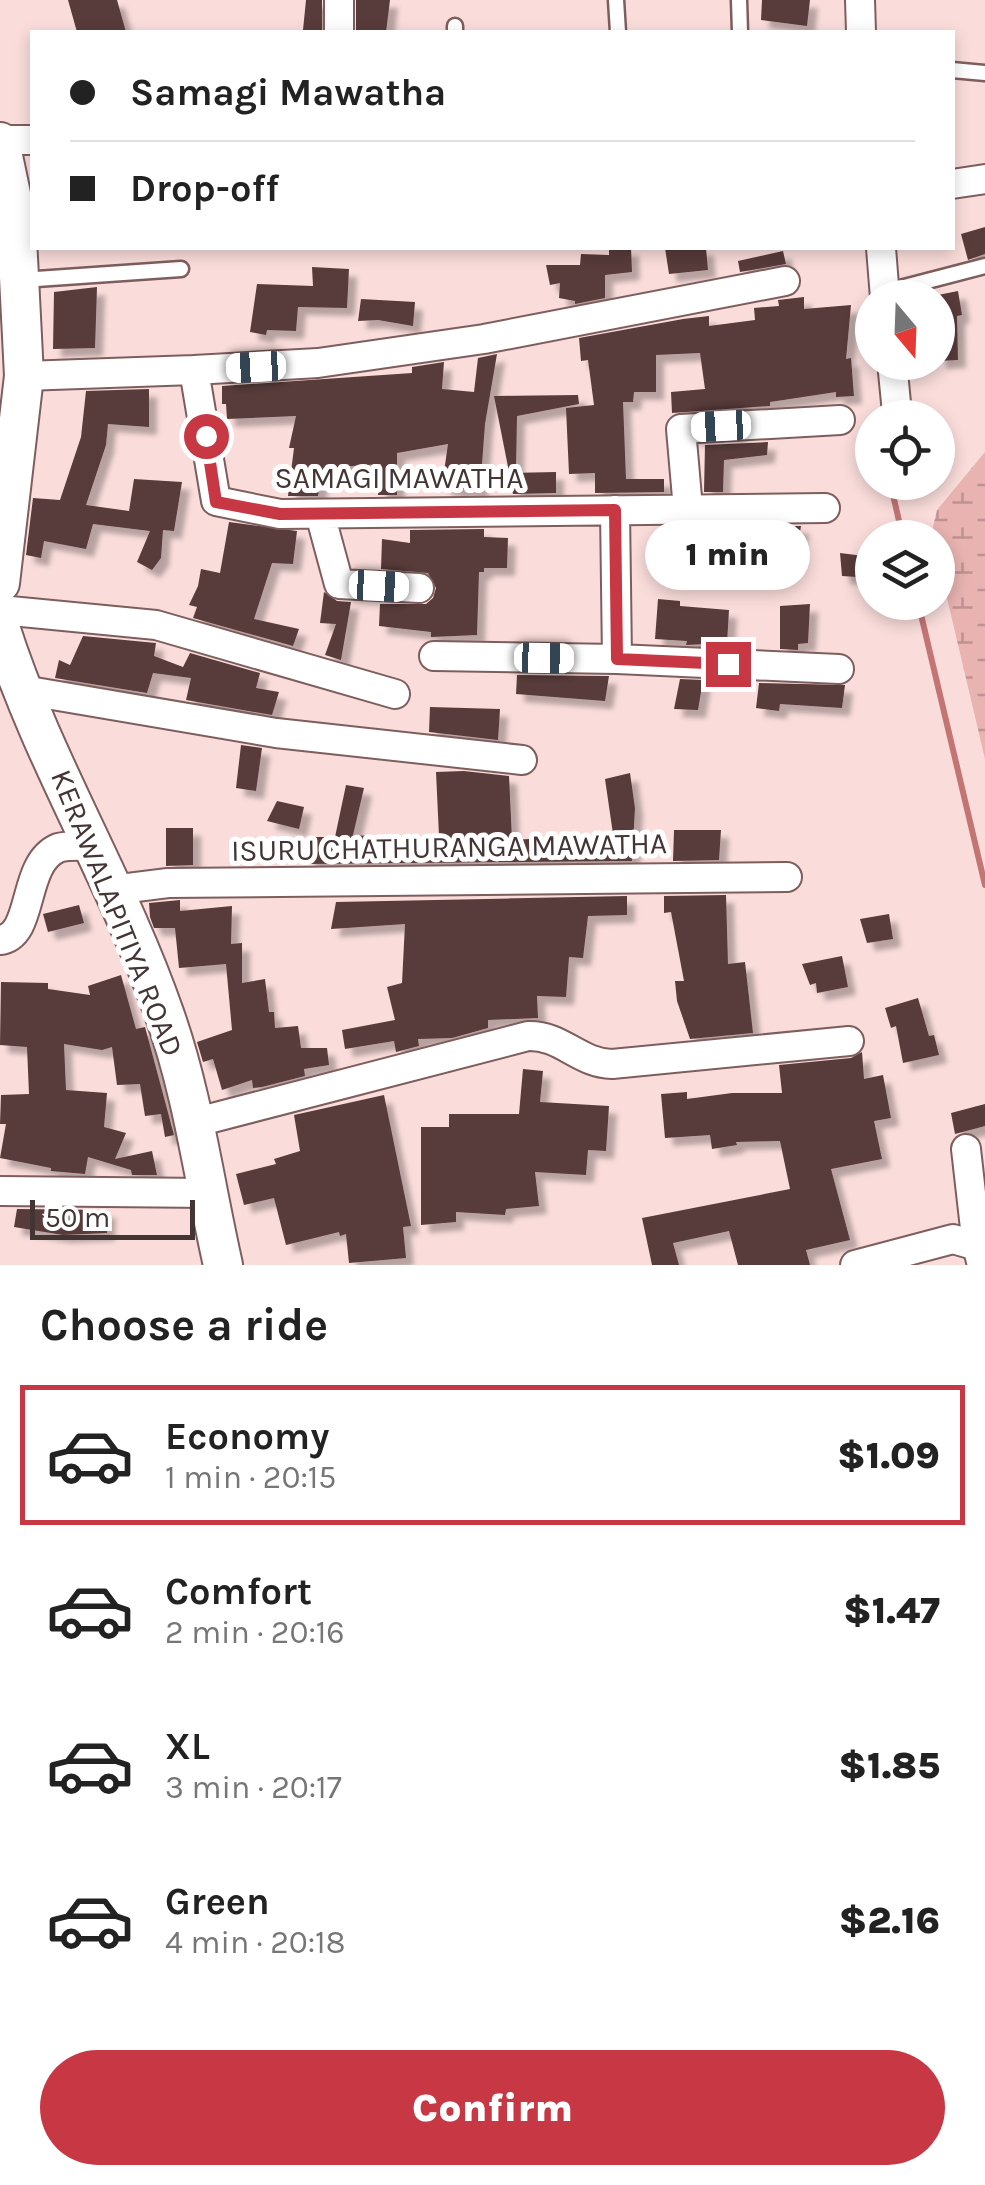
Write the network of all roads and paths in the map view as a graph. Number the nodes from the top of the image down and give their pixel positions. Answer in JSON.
{"nodes":[{"id":1,"x":340,"y":0,"type":"edge"},
{"id":2,"x":616,"y":0,"type":"edge"},
{"id":3,"x":739,"y":0,"type":"edge"},
{"id":4,"x":860,"y":0,"type":"edge"},
{"id":5,"x":339,"y":30,"type":"edge"},
{"id":6,"x":618,"y":30,"type":"edge"},
{"id":7,"x":740,"y":30,"type":"edge"},
{"id":8,"x":861,"y":30,"type":"edge"},
{"id":9,"x":955,"y":70,"type":"edge"},
{"id":10,"x":985,"y":73,"type":"edge"},
{"id":11,"x":30,"y":140,"type":"edge"},
{"id":12,"x":0,"y":141,"type":"edge"},
{"id":13,"x":985,"y":178,"type":"edge"},
{"id":14,"x":955,"y":183,"type":"edge"},
{"id":15,"x":880,"y":250,"type":"edge"},
{"id":16,"x":985,"y":266,"type":"edge"},
{"id":17,"x":13,"y":269,"type":"edge"},
{"id":18,"x":180,"y":269,"type":"dead end"},
{"id":19,"x":883,"y":280,"type":"edge"},
{"id":20,"x":937,"y":280,"type":"edge"},
{"id":21,"x":786,"y":281,"type":"dead end"},
{"id":22,"x":194,"y":370,"type":"junction"},
{"id":23,"x":18,"y":378,"type":"junction"},
{"id":24,"x":840,"y":420,"type":"dead end"},
{"id":25,"x":5,"y":495,"type":"edge"},
{"id":26,"x":825,"y":508,"type":"dead end"},
{"id":27,"x":688,"y":509,"type":"junction"},
{"id":28,"x":615,"y":510,"type":"junction"},
{"id":29,"x":320,"y":514,"type":"junction"},
{"id":30,"x":0,"y":582,"type":"edge"},
{"id":31,"x":419,"y":588,"type":"dead end"},
{"id":32,"x":0,"y":610,"type":"edge"},
{"id":33,"x":0,"y":627,"type":"edge"},
{"id":34,"x":434,"y":656,"type":"dead end"},
{"id":35,"x":617,"y":659,"type":"junction"},
{"id":36,"x":839,"y":669,"type":"dead end"},
{"id":37,"x":15,"y":682,"type":"edge"},
{"id":38,"x":395,"y":694,"type":"dead end"},
{"id":39,"x":522,"y":760,"type":"dead end"},
{"id":40,"x":91,"y":846,"type":"junction"},
{"id":41,"x":787,"y":876,"type":"dead end"},
{"id":42,"x":112,"y":890,"type":"junction"},
{"id":43,"x":0,"y":940,"type":"edge"},
{"id":44,"x":849,"y":1042,"type":"dead end"},
{"id":45,"x":193,"y":1122,"type":"junction"},
{"id":46,"x":966,"y":1150,"type":"dead end"},
{"id":47,"x":0,"y":1190,"type":"edge"},
{"id":48,"x":208,"y":1193,"type":"junction"},
{"id":49,"x":979,"y":1256,"type":"edge"},
{"id":50,"x":223,"y":1265,"type":"edge"},
{"id":51,"x":856,"y":1265,"type":"edge"}],
"edges":[{"from":1,"to":5,"type":"street"},
{"from":2,"to":6,"type":"lane"},
{"from":3,"to":7,"type":"lane"},
{"from":4,"to":8,"type":"street"},
{"from":9,"to":10,"type":"lane"},
{"from":11,"to":12,"type":"street"},
{"from":12,"to":17,"type":"street"},
{"from":13,"to":14,"type":"street"},
{"from":15,"to":19,"type":"street"},
{"from":16,"to":20,"type":"lane"},
{"from":17,"to":18,"type":"lane"},
{"from":17,"to":23,"type":"street"},
{"from":21,"to":22,"type":"street"},
{"from":22,"to":23,"type":"street"},
{"from":22,"to":29,"type":"street","name":"SAMAGI MAWATHA"},
{"from":23,"to":25,"type":"street"},
{"from":24,"to":27,"type":"street"},
{"from":25,"to":30,"type":"street"},
{"from":26,"to":27,"type":"street","name":"SAMAGI MAWATHA"},
{"from":27,"to":28,"type":"street","name":"SAMAGI MAWATHA"},
{"from":28,"to":29,"type":"street","name":"SAMAGI MAWATHA"},
{"from":28,"to":35,"type":"street"},
{"from":29,"to":31,"type":"street"},
{"from":32,"to":38,"type":"street"},
{"from":33,"to":37,"type":"street","name":"KERAWALAPITIYA ROAD"},
{"from":34,"to":35,"type":"street"},
{"from":35,"to":36,"type":"street"},
{"from":37,"to":39,"type":"street"},
{"from":37,"to":40,"type":"street","name":"KERAWALAPITIYA ROAD"},
{"from":40,"to":42,"type":"street","name":"KERAWALAPITIYA ROAD"},
{"from":40,"to":43,"type":"street"},
{"from":41,"to":42,"type":"street","name":"ISURU CHATHURANGA MAWATHA"},
{"from":42,"to":45,"type":"street","name":"KERAWALAPITIYA ROAD"},
{"from":44,"to":45,"type":"street"},
{"from":45,"to":48,"type":"street","name":"KERAWALAPITIYA ROAD"},
{"from":46,"to":49,"type":"street"},
{"from":47,"to":48,"type":"street"},
{"from":48,"to":50,"type":"street","name":"KERAWALAPITIYA ROAD"},
{"from":49,"to":51,"type":"street"}]}
